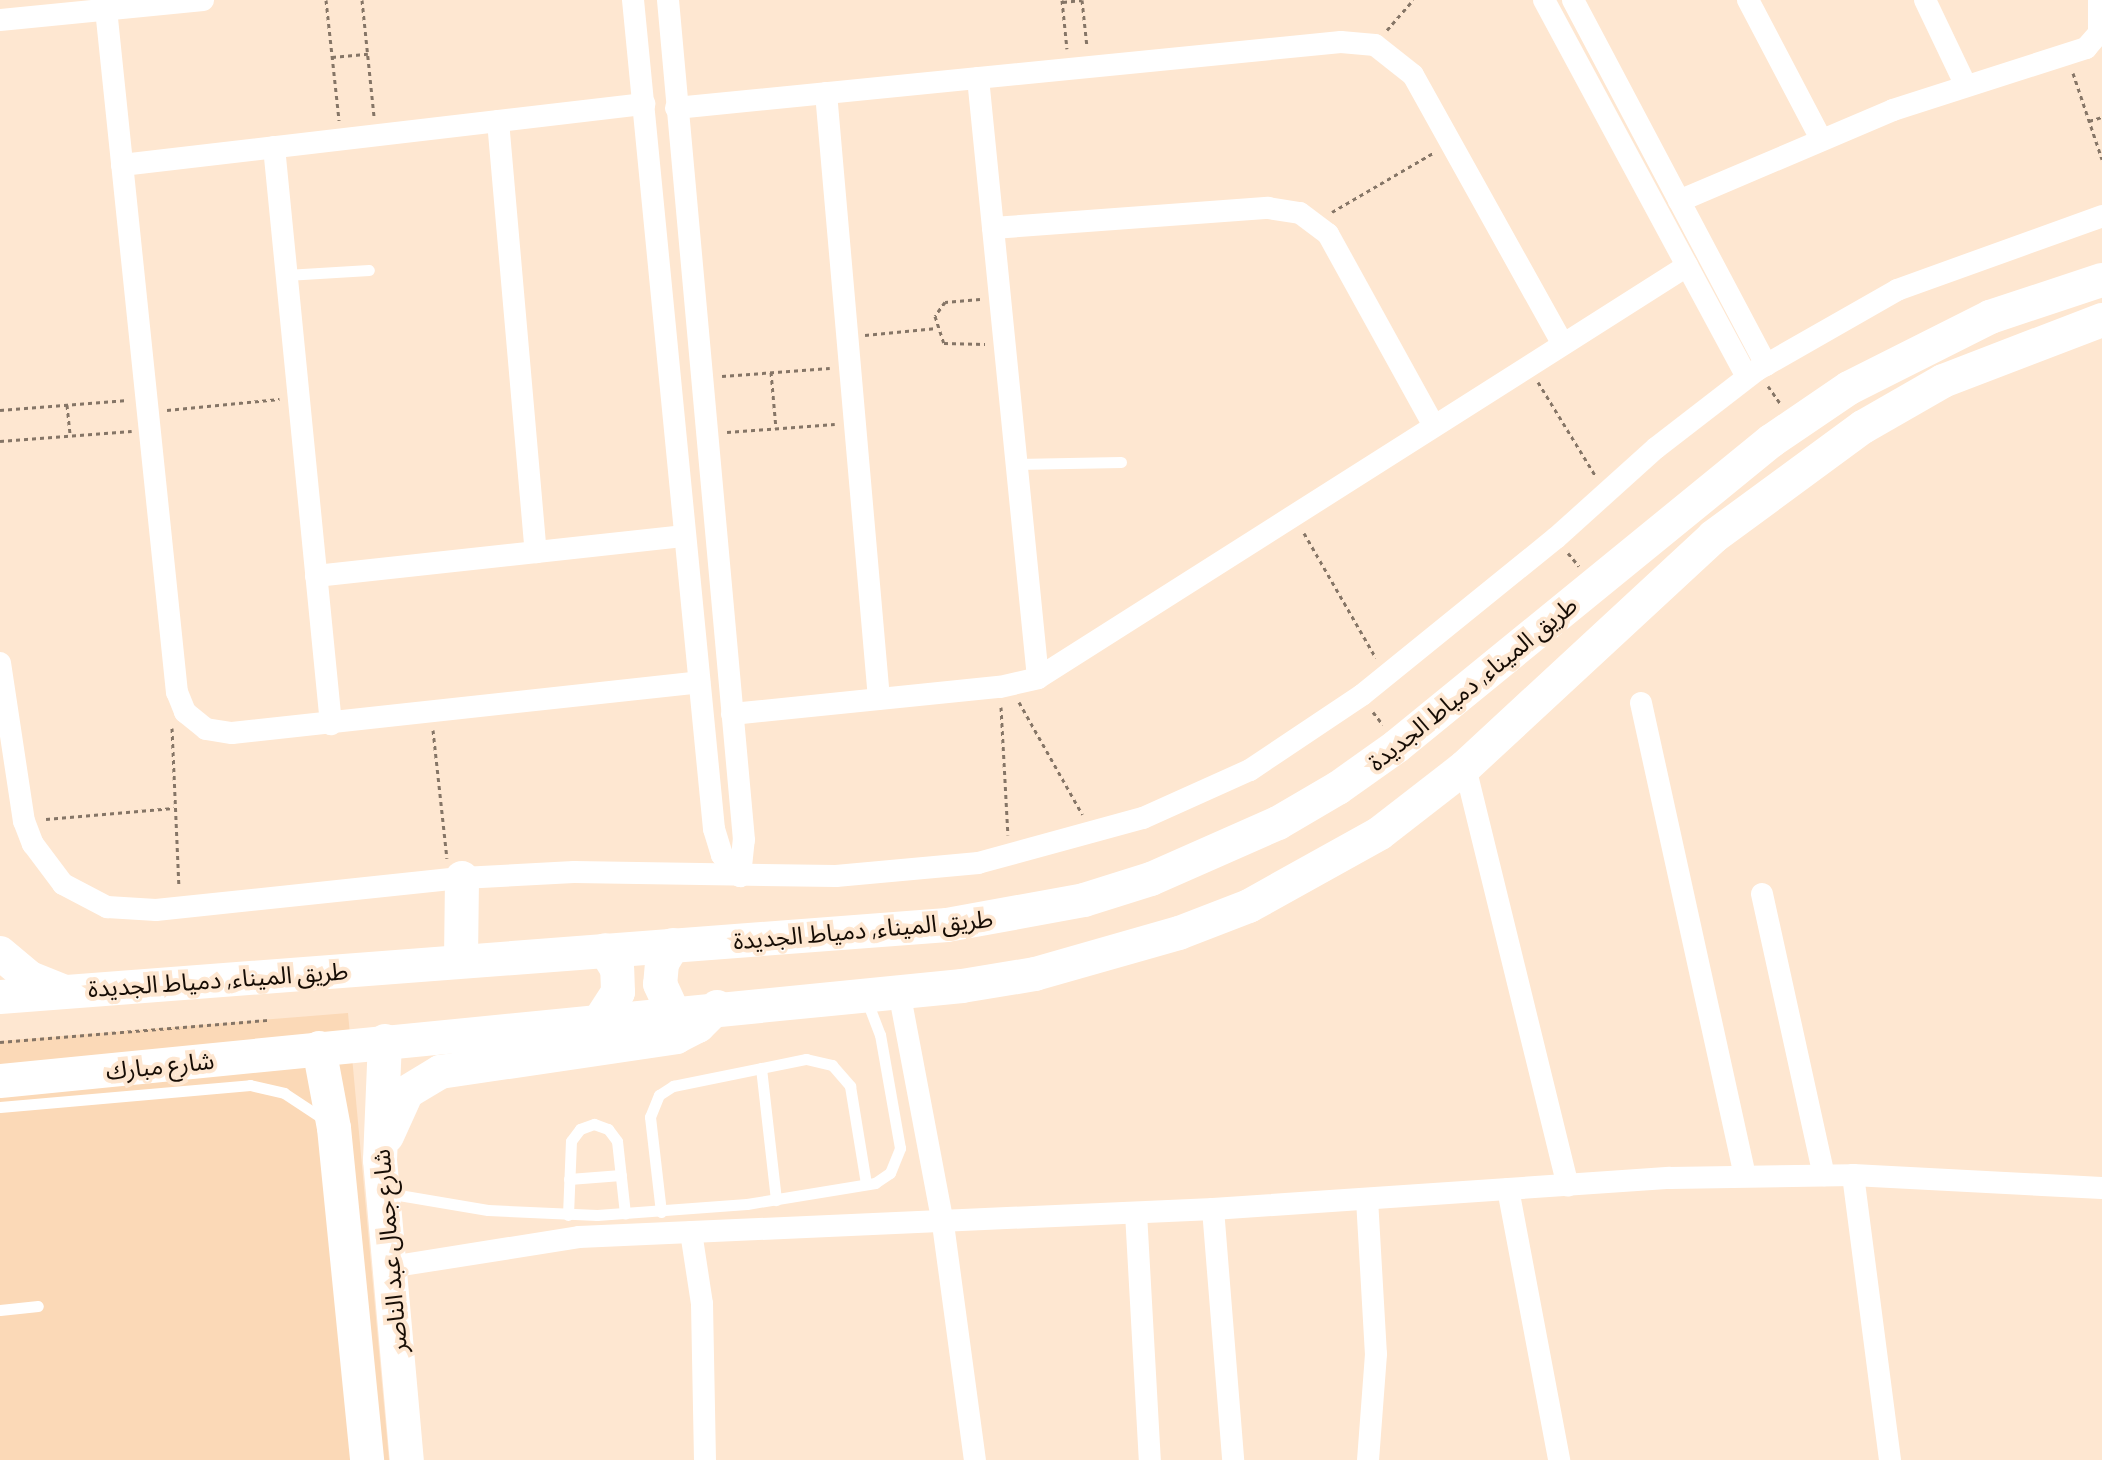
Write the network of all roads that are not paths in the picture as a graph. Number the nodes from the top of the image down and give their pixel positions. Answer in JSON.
{"nodes":[{"id":1,"x":203,"y":0,"type":"edge"},
{"id":2,"x":633,"y":0,"type":"edge"},
{"id":3,"x":668,"y":0,"type":"edge"},
{"id":4,"x":1544,"y":0,"type":"edge"},
{"id":5,"x":1573,"y":0,"type":"edge"},
{"id":6,"x":1748,"y":0,"type":"edge"},
{"id":7,"x":1925,"y":0,"type":"edge"},
{"id":8,"x":2099,"y":0,"type":"edge"},
{"id":9,"x":106,"y":9,"type":"junction"},
{"id":10,"x":0,"y":20,"type":"edge"},
{"id":11,"x":978,"y":78,"type":"junction"},
{"id":12,"x":1966,"y":86,"type":"junction"},
{"id":13,"x":826,"y":93,"type":"junction"},
{"id":14,"x":644,"y":104,"type":"junction"},
{"id":15,"x":676,"y":108,"type":"junction"},
{"id":16,"x":498,"y":121,"type":"junction"},
{"id":17,"x":1821,"y":139,"type":"junction"},
{"id":18,"x":274,"y":147,"type":"junction"},
{"id":19,"x":122,"y":165,"type":"junction"},
{"id":20,"x":1679,"y":201,"type":"junction"},
{"id":21,"x":2102,"y":216,"type":"edge"},
{"id":22,"x":993,"y":228,"type":"junction"},
{"id":23,"x":1687,"y":266,"type":"junction"},
{"id":24,"x":369,"y":270,"type":"dead end"},
{"id":25,"x":286,"y":275,"type":"junction"},
{"id":26,"x":2102,"y":280,"type":"edge"},
{"id":27,"x":2102,"y":320,"type":"edge"},
{"id":28,"x":1563,"y":344,"type":"junction"},
{"id":29,"x":1757,"y":371,"type":"junction"},
{"id":30,"x":1434,"y":426,"type":"junction"},
{"id":31,"x":1121,"y":462,"type":"dead end"},
{"id":32,"x":1017,"y":464,"type":"junction"},
{"id":33,"x":685,"y":536,"type":"junction"},
{"id":34,"x":536,"y":552,"type":"junction"},
{"id":35,"x":316,"y":576,"type":"junction"},
{"id":36,"x":0,"y":663,"type":"edge"},
{"id":37,"x":1038,"y":678,"type":"junction"},
{"id":38,"x":699,"y":682,"type":"junction"},
{"id":39,"x":879,"y":699,"type":"junction"},
{"id":40,"x":1641,"y":703,"type":"dead end"},
{"id":41,"x":732,"y":714,"type":"junction"},
{"id":42,"x":331,"y":724,"type":"junction"},
{"id":43,"x":1465,"y":767,"type":"junction"},
{"id":44,"x":740,"y":876,"type":"junction"},
{"id":45,"x":456,"y":878,"type":"junction"},
{"id":46,"x":1762,"y":894,"type":"dead end"},
{"id":47,"x":673,"y":945,"type":"junction"},
{"id":48,"x":605,"y":950,"type":"junction"},
{"id":49,"x":0,"y":953,"type":"edge"},
{"id":50,"x":461,"y":960,"type":"junction"},
{"id":51,"x":63,"y":991,"type":"junction"},
{"id":52,"x":899,"y":991,"type":"junction"},
{"id":53,"x":864,"y":994,"type":"junction"},
{"id":54,"x":0,"y":997,"type":"edge"},
{"id":55,"x":717,"y":1007,"type":"junction"},
{"id":56,"x":673,"y":1012,"type":"junction"},
{"id":57,"x":600,"y":1020,"type":"junction"},
{"id":58,"x":385,"y":1041,"type":"junction"},
{"id":59,"x":319,"y":1048,"type":"junction"},
{"id":60,"x":761,"y":1068,"type":"junction"},
{"id":61,"x":172,"y":1077,"type":"junction"},
{"id":62,"x":0,"y":1081,"type":"edge"},
{"id":63,"x":0,"y":1107,"type":"edge"},
{"id":64,"x":379,"y":1121,"type":"junction"},
{"id":65,"x":334,"y":1128,"type":"junction"},
{"id":66,"x":621,"y":1175,"type":"junction"},
{"id":67,"x":1824,"y":1175,"type":"junction"},
{"id":68,"x":1853,"y":1175,"type":"junction"},
{"id":69,"x":382,"y":1176,"type":"junction"},
{"id":70,"x":1745,"y":1176,"type":"junction"},
{"id":71,"x":569,"y":1179,"type":"junction"},
{"id":72,"x":866,"y":1184,"type":"junction"},
{"id":73,"x":1568,"y":1185,"type":"junction"},
{"id":74,"x":2102,"y":1188,"type":"edge"},
{"id":75,"x":1508,"y":1189,"type":"junction"},
{"id":76,"x":1367,"y":1199,"type":"junction"},
{"id":77,"x":776,"y":1200,"type":"junction"},
{"id":78,"x":1213,"y":1209,"type":"junction"},
{"id":79,"x":661,"y":1212,"type":"junction"},
{"id":80,"x":1136,"y":1213,"type":"junction"},
{"id":81,"x":625,"y":1214,"type":"junction"},
{"id":82,"x":568,"y":1215,"type":"junction"},
{"id":83,"x":943,"y":1224,"type":"junction"},
{"id":84,"x":691,"y":1232,"type":"junction"},
{"id":85,"x":390,"y":1267,"type":"junction"},
{"id":86,"x":38,"y":1306,"type":"dead end"},
{"id":87,"x":0,"y":1310,"type":"edge"},
{"id":88,"x":367,"y":1460,"type":"edge"},
{"id":89,"x":407,"y":1460,"type":"edge"},
{"id":90,"x":705,"y":1460,"type":"edge"},
{"id":91,"x":975,"y":1460,"type":"edge"},
{"id":92,"x":1150,"y":1460,"type":"edge"},
{"id":93,"x":1233,"y":1460,"type":"edge"},
{"id":94,"x":1368,"y":1460,"type":"edge"},
{"id":95,"x":1559,"y":1460,"type":"edge"},
{"id":96,"x":1890,"y":1460,"type":"edge"}],
"edges":[{"from":1,"to":9,"type":"street"},
{"from":2,"to":14,"type":"street"},
{"from":3,"to":15,"type":"street"},
{"from":4,"to":23,"type":"street"},
{"from":5,"to":20,"type":"street"},
{"from":6,"to":17,"type":"street"},
{"from":7,"to":12,"type":"street"},
{"from":8,"to":12,"type":"street"},
{"from":9,"to":10,"type":"street"},
{"from":9,"to":19,"type":"street"},
{"from":11,"to":13,"type":"street"},
{"from":11,"to":22,"type":"street"},
{"from":11,"to":28,"type":"street"},
{"from":12,"to":17,"type":"street"},
{"from":13,"to":15,"type":"street"},
{"from":13,"to":39,"type":"street"},
{"from":14,"to":16,"type":"street"},
{"from":14,"to":33,"type":"street"},
{"from":15,"to":41,"type":"street"},
{"from":16,"to":18,"type":"street"},
{"from":16,"to":34,"type":"street"},
{"from":17,"to":20,"type":"street"},
{"from":18,"to":19,"type":"street"},
{"from":18,"to":25,"type":"street"},
{"from":19,"to":42,"type":"street"},
{"from":20,"to":29,"type":"street"},
{"from":21,"to":29,"type":"street"},
{"from":22,"to":30,"type":"street"},
{"from":22,"to":32,"type":"street"},
{"from":23,"to":28,"type":"street"},
{"from":23,"to":29,"type":"street"},
{"from":24,"to":25,"type":"lane"},
{"from":25,"to":35,"type":"street"},
{"from":26,"to":47,"type":"main road","name":"طريق الميناء, دمياط الجديدة"},
{"from":27,"to":43,"type":"main road","name":"طريق الميناء, دمياط الجديدة"},
{"from":28,"to":30,"type":"street"},
{"from":29,"to":44,"type":"street"},
{"from":30,"to":37,"type":"street"},
{"from":31,"to":32,"type":"lane"},
{"from":32,"to":37,"type":"street"},
{"from":33,"to":34,"type":"street"},
{"from":33,"to":38,"type":"street"},
{"from":34,"to":35,"type":"street"},
{"from":35,"to":42,"type":"street"},
{"from":36,"to":45,"type":"street"},
{"from":37,"to":39,"type":"street"},
{"from":38,"to":42,"type":"street"},
{"from":38,"to":44,"type":"street"},
{"from":39,"to":41,"type":"street"},
{"from":40,"to":70,"type":"street"},
{"from":41,"to":44,"type":"street"},
{"from":43,"to":52,"type":"main road","name":"طريق الميناء, دمياط الجديدة"},
{"from":43,"to":73,"type":"street"},
{"from":44,"to":45,"type":"street"},
{"from":45,"to":50,"type":"main road"},
{"from":46,"to":67,"type":"street"},
{"from":47,"to":48,"type":"main road","name":"طريق الميناء, دمياط الجديدة"},
{"from":47,"to":56,"type":"main road"},
{"from":48,"to":50,"type":"main road","name":"طريق الميناء, دمياط الجديدة"},
{"from":48,"to":57,"type":"main road"},
{"from":49,"to":51,"type":"main road"},
{"from":50,"to":51,"type":"main road","name":"طريق الميناء, دمياط الجديدة"},
{"from":51,"to":54,"type":"main road"},
{"from":52,"to":53,"type":"main road","name":"طريق الميناء, دمياط الجديدة"},
{"from":52,"to":83,"type":"street"},
{"from":53,"to":55,"type":"main road","name":"طريق الميناء, دمياط الجديدة"},
{"from":53,"to":72,"type":"lane"},
{"from":55,"to":56,"type":"main road","name":"طريق الميناء, دمياط الجديدة"},
{"from":55,"to":69,"type":"main road"},
{"from":56,"to":57,"type":"main road","name":"طريق الميناء, دمياط الجديدة"},
{"from":57,"to":58,"type":"main road","name":"طريق الميناء, دمياط الجديدة"},
{"from":58,"to":59,"type":"main road","name":"طريق الميناء, دمياط الجديدة"},
{"from":58,"to":64,"type":"main road","name":"شارع جمال عبد الناصر"},
{"from":59,"to":61,"type":"main road","name":"شارع مبارك"},
{"from":59,"to":65,"type":"main road","name":"شارع جمال عبد الناصر"},
{"from":60,"to":72,"type":"lane"},
{"from":60,"to":77,"type":"lane"},
{"from":60,"to":79,"type":"lane"},
{"from":61,"to":62,"type":"main road","name":"شارع مبارك"},
{"from":61,"to":63,"type":"lane"},
{"from":61,"to":65,"type":"lane"},
{"from":64,"to":65,"type":"main road"},
{"from":64,"to":69,"type":"main road","name":"شارع جمال عبد الناصر"},
{"from":65,"to":88,"type":"main road","name":"شارع جمال عبد الناصر"},
{"from":66,"to":71,"type":"lane"},
{"from":66,"to":71,"type":"lane"},
{"from":66,"to":81,"type":"lane"},
{"from":67,"to":68,"type":"street"},
{"from":67,"to":70,"type":"street"},
{"from":68,"to":74,"type":"street"},
{"from":68,"to":96,"type":"street"},
{"from":69,"to":82,"type":"lane"},
{"from":69,"to":85,"type":"main road","name":"شارع جمال عبد الناصر"},
{"from":70,"to":73,"type":"street"},
{"from":71,"to":82,"type":"lane"},
{"from":72,"to":77,"type":"lane"},
{"from":73,"to":75,"type":"street"},
{"from":75,"to":76,"type":"street"},
{"from":75,"to":95,"type":"street"},
{"from":76,"to":78,"type":"street"},
{"from":76,"to":94,"type":"street"},
{"from":77,"to":79,"type":"lane"},
{"from":78,"to":80,"type":"street"},
{"from":78,"to":93,"type":"street"},
{"from":79,"to":81,"type":"lane"},
{"from":80,"to":83,"type":"street"},
{"from":80,"to":92,"type":"street"},
{"from":81,"to":82,"type":"lane"},
{"from":83,"to":84,"type":"street"},
{"from":83,"to":91,"type":"street"},
{"from":84,"to":85,"type":"street"},
{"from":84,"to":90,"type":"street"},
{"from":85,"to":89,"type":"main road","name":"شارع جمال عبد الناصر"},
{"from":86,"to":87,"type":"lane"}]}
